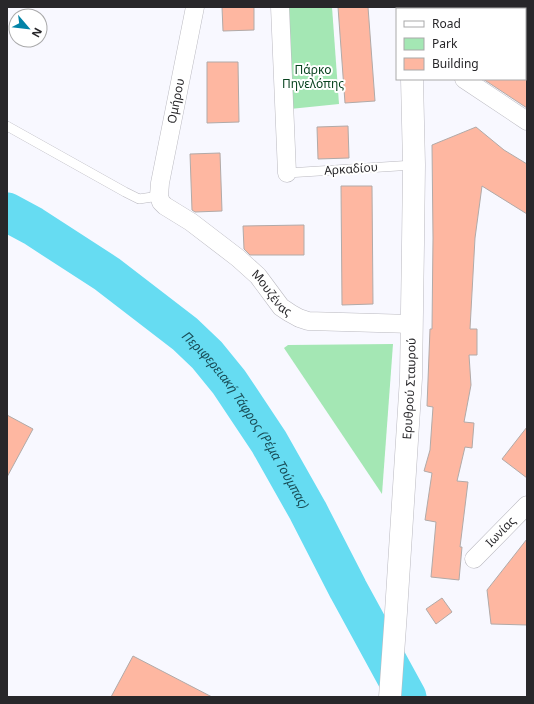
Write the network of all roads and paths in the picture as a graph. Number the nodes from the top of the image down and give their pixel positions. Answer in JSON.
{"nodes":[{"id":1,"x":195,"y":7,"type":"edge"},
{"id":2,"x":280,"y":7,"type":"edge"},
{"id":3,"x":412,"y":80,"type":"edge"},
{"id":4,"x":466,"y":80,"type":"edge"},
{"id":5,"x":527,"y":121,"type":"edge"},
{"id":6,"x":7,"y":126,"type":"edge"},
{"id":7,"x":414,"y":165,"type":"junction"},
{"id":8,"x":288,"y":173,"type":"joint"},
{"id":9,"x":159,"y":196,"type":"junction"},
{"id":10,"x":412,"y":324,"type":"junction"},
{"id":11,"x":527,"y":505,"type":"edge"},
{"id":12,"x":474,"y":559,"type":"dead end"},
{"id":13,"x":390,"y":697,"type":"edge"}],
"edges":[{"from":1,"to":9,"type":"street","name":"Ομήρου"},
{"from":2,"to":8,"type":"street"},
{"from":3,"to":7,"type":"street","name":"Ερυθρού Σταυρού"},
{"from":4,"to":5,"type":"street"},
{"from":6,"to":9,"type":"lane"},
{"from":7,"to":8,"type":"lane","name":"Αρκαδίου"},
{"from":7,"to":10,"type":"street","name":"Ερυθρού Σταυρού"},
{"from":9,"to":10,"type":"street","name":"Μουζένας"},
{"from":10,"to":13,"type":"street","name":"Ερυθρού Σταυρού"},
{"from":11,"to":12,"type":"street","name":"Ιωνίας"}]}
